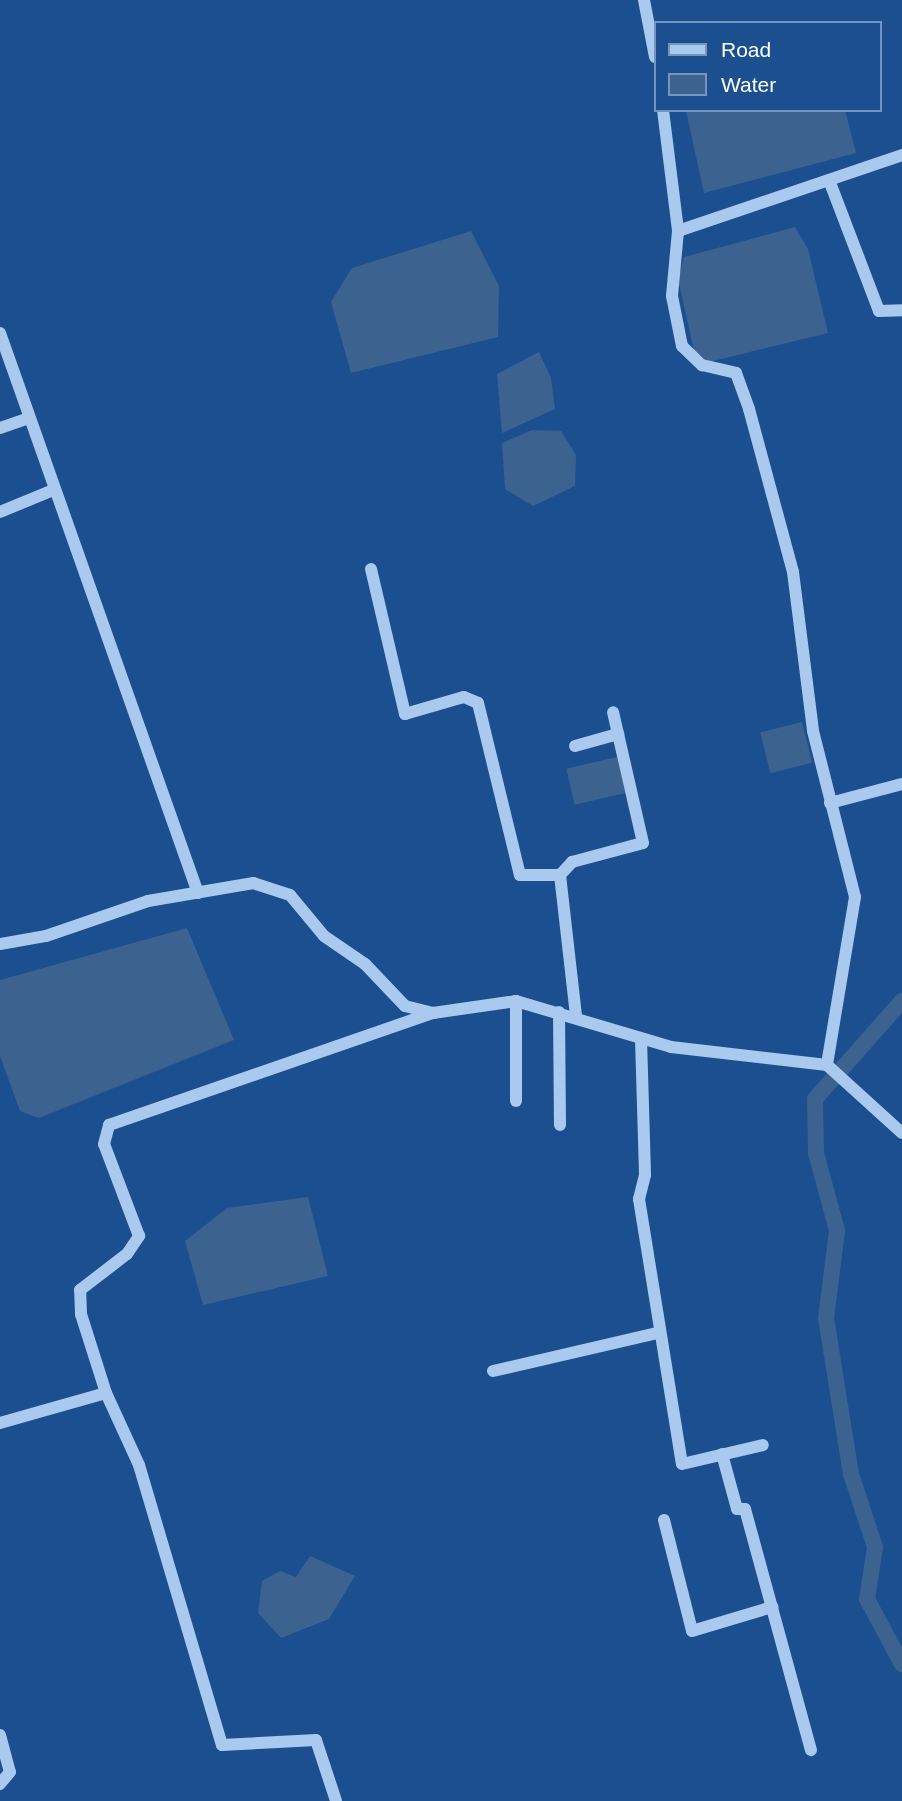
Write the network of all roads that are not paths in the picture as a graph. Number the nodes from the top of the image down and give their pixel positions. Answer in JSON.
{"nodes":[{"id":1,"x":644,"y":0,"type":"edge"},
{"id":2,"x":654,"y":52,"type":"edge"},
{"id":3,"x":663,"y":112,"type":"edge"},
{"id":4,"x":902,"y":155,"type":"edge"},
{"id":5,"x":829,"y":180,"type":"junction"},
{"id":6,"x":678,"y":232,"type":"junction"},
{"id":7,"x":902,"y":310,"type":"edge"},
{"id":8,"x":0,"y":332,"type":"edge"},
{"id":9,"x":29,"y":418,"type":"junction"},
{"id":10,"x":0,"y":428,"type":"edge"},
{"id":11,"x":53,"y":490,"type":"junction"},
{"id":12,"x":0,"y":512,"type":"edge"},
{"id":13,"x":371,"y":569,"type":"dead end"},
{"id":14,"x":613,"y":712,"type":"dead end"},
{"id":15,"x":618,"y":734,"type":"junction"},
{"id":16,"x":575,"y":746,"type":"dead end"},
{"id":17,"x":902,"y":784,"type":"edge"},
{"id":18,"x":830,"y":803,"type":"junction"},
{"id":19,"x":560,"y":875,"type":"junction"},
{"id":20,"x":198,"y":893,"type":"junction"},
{"id":21,"x":0,"y":944,"type":"edge"},
{"id":22,"x":516,"y":1000,"type":"junction"},
{"id":23,"x":559,"y":1012,"type":"junction"},
{"id":24,"x":433,"y":1013,"type":"junction"},
{"id":25,"x":576,"y":1016,"type":"junction"},
{"id":26,"x":640,"y":1039,"type":"junction"},
{"id":27,"x":835,"y":1072,"type":"junction"},
{"id":28,"x":516,"y":1101,"type":"dead end"},
{"id":29,"x":560,"y":1125,"type":"dead end"},
{"id":30,"x":902,"y":1133,"type":"edge"},
{"id":31,"x":657,"y":1332,"type":"junction"},
{"id":32,"x":494,"y":1371,"type":"dead end"},
{"id":33,"x":106,"y":1393,"type":"junction"},
{"id":34,"x":0,"y":1423,"type":"edge"},
{"id":35,"x":763,"y":1445,"type":"dead end"},
{"id":36,"x":722,"y":1454,"type":"junction"},
{"id":37,"x":664,"y":1520,"type":"dead end"},
{"id":38,"x":772,"y":1607,"type":"junction"},
{"id":39,"x":0,"y":1735,"type":"edge"},
{"id":40,"x":811,"y":1750,"type":"dead end"},
{"id":41,"x":0,"y":1784,"type":"edge"},
{"id":42,"x":336,"y":1801,"type":"edge"}],
"edges":[{"from":1,"to":2,"type":"street"},
{"from":3,"to":6,"type":"street"},
{"from":4,"to":5,"type":"street"},
{"from":5,"to":6,"type":"street"},
{"from":5,"to":7,"type":"street"},
{"from":6,"to":18,"type":"street"},
{"from":8,"to":9,"type":"street"},
{"from":9,"to":10,"type":"street"},
{"from":9,"to":11,"type":"street"},
{"from":11,"to":12,"type":"street"},
{"from":11,"to":20,"type":"street"},
{"from":13,"to":19,"type":"street"},
{"from":14,"to":15,"type":"street"},
{"from":15,"to":16,"type":"street"},
{"from":15,"to":19,"type":"street"},
{"from":17,"to":18,"type":"street"},
{"from":18,"to":27,"type":"street"},
{"from":19,"to":25,"type":"street"},
{"from":20,"to":21,"type":"street"},
{"from":20,"to":24,"type":"street"},
{"from":22,"to":23,"type":"street"},
{"from":22,"to":24,"type":"street"},
{"from":22,"to":28,"type":"street"},
{"from":23,"to":25,"type":"street"},
{"from":23,"to":29,"type":"street"},
{"from":24,"to":33,"type":"street"},
{"from":25,"to":26,"type":"street"},
{"from":26,"to":27,"type":"street"},
{"from":26,"to":31,"type":"street"},
{"from":27,"to":30,"type":"street"},
{"from":31,"to":32,"type":"street"},
{"from":31,"to":36,"type":"street"},
{"from":33,"to":34,"type":"street"},
{"from":33,"to":42,"type":"street"},
{"from":35,"to":36,"type":"street"},
{"from":36,"to":38,"type":"street"},
{"from":37,"to":38,"type":"street"},
{"from":38,"to":40,"type":"street"},
{"from":39,"to":41,"type":"street"}]}
